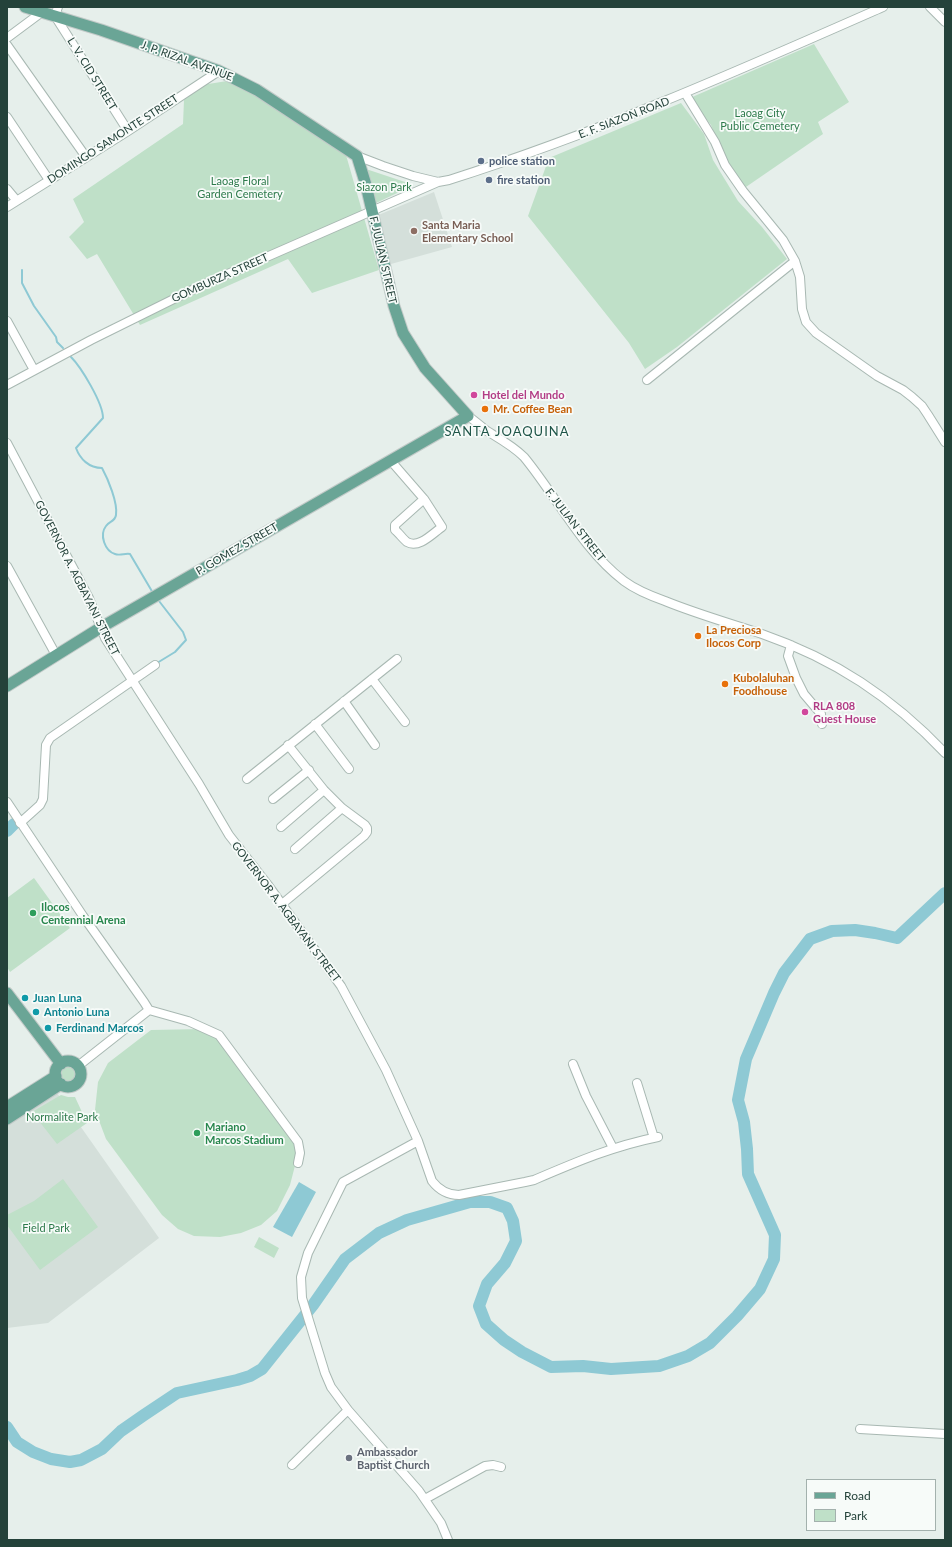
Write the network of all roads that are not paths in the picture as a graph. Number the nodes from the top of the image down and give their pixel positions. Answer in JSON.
{"nodes":[{"id":1,"x":25,"y":7,"type":"edge"},
{"id":2,"x":883,"y":7,"type":"edge"},
{"id":3,"x":930,"y":7,"type":"edge"},
{"id":4,"x":865,"y":11,"type":"edge"},
{"id":5,"x":42,"y":12,"type":"junction"},
{"id":6,"x":57,"y":12,"type":"edge"},
{"id":7,"x":945,"y":22,"type":"edge"},
{"id":8,"x":7,"y":38,"type":"edge"},
{"id":9,"x":7,"y":45,"type":"edge"},
{"id":10,"x":219,"y":71,"type":"junction"},
{"id":11,"x":685,"y":93,"type":"junction"},
{"id":12,"x":7,"y":117,"type":"edge"},
{"id":13,"x":128,"y":131,"type":"junction"},
{"id":14,"x":86,"y":156,"type":"junction"},
{"id":15,"x":357,"y":156,"type":"junction"},
{"id":16,"x":49,"y":180,"type":"junction"},
{"id":17,"x":438,"y":182,"type":"junction"},
{"id":18,"x":7,"y":189,"type":"edge"},
{"id":19,"x":17,"y":201,"type":"junction"},
{"id":20,"x":7,"y":207,"type":"edge"},
{"id":21,"x":372,"y":211,"type":"junction"},
{"id":22,"x":795,"y":261,"type":"junction"},
{"id":23,"x":7,"y":321,"type":"edge"},
{"id":24,"x":34,"y":370,"type":"junction"},
{"id":25,"x":647,"y":380,"type":"dead end"},
{"id":26,"x":7,"y":385,"type":"edge"},
{"id":27,"x":468,"y":416,"type":"junction"},
{"id":28,"x":945,"y":442,"type":"edge"},
{"id":29,"x":7,"y":443,"type":"edge"},
{"id":30,"x":391,"y":461,"type":"junction"},
{"id":31,"x":424,"y":499,"type":"junction"},
{"id":32,"x":7,"y":566,"type":"edge"},
{"id":33,"x":100,"y":628,"type":"junction"},
{"id":34,"x":791,"y":645,"type":"junction"},
{"id":35,"x":56,"y":655,"type":"junction"},
{"id":36,"x":397,"y":659,"type":"dead end"},
{"id":37,"x":155,"y":665,"type":"dead end"},
{"id":38,"x":372,"y":679,"type":"junction"},
{"id":39,"x":132,"y":681,"type":"junction"},
{"id":40,"x":7,"y":686,"type":"edge"},
{"id":41,"x":344,"y":701,"type":"junction"},
{"id":42,"x":405,"y":722,"type":"dead end"},
{"id":43,"x":315,"y":724,"type":"junction"},
{"id":44,"x":822,"y":724,"type":"dead end"},
{"id":45,"x":288,"y":745,"type":"junction"},
{"id":46,"x":375,"y":745,"type":"dead end"},
{"id":47,"x":945,"y":753,"type":"edge"},
{"id":48,"x":350,"y":769,"type":"dead end"},
{"id":49,"x":309,"y":770,"type":"junction"},
{"id":50,"x":246,"y":779,"type":"dead end"},
{"id":51,"x":324,"y":790,"type":"junction"},
{"id":52,"x":274,"y":799,"type":"dead end"},
{"id":53,"x":7,"y":802,"type":"edge"},
{"id":54,"x":342,"y":808,"type":"junction"},
{"id":55,"x":20,"y":823,"type":"junction"},
{"id":56,"x":282,"y":827,"type":"dead end"},
{"id":57,"x":295,"y":850,"type":"dead end"},
{"id":58,"x":282,"y":904,"type":"junction"},
{"id":59,"x":7,"y":993,"type":"edge"},
{"id":60,"x":149,"y":1010,"type":"junction"},
{"id":61,"x":61,"y":1064,"type":"junction"},
{"id":62,"x":573,"y":1064,"type":"dead end"},
{"id":63,"x":78,"y":1066,"type":"junction"},
{"id":64,"x":58,"y":1080,"type":"junction"},
{"id":65,"x":637,"y":1083,"type":"dead end"},
{"id":66,"x":7,"y":1107,"type":"edge"},
{"id":67,"x":7,"y":1119,"type":"edge"},
{"id":68,"x":418,"y":1140,"type":"junction"},
{"id":69,"x":613,"y":1148,"type":"junction"},
{"id":70,"x":298,"y":1163,"type":"dead end"},
{"id":71,"x":348,"y":1410,"type":"junction"},
{"id":72,"x":860,"y":1429,"type":"dead end"},
{"id":73,"x":945,"y":1434,"type":"edge"},
{"id":74,"x":292,"y":1466,"type":"dead end"},
{"id":75,"x":501,"y":1467,"type":"dead end"},
{"id":76,"x":425,"y":1499,"type":"junction"},
{"id":77,"x":448,"y":1540,"type":"edge"}],
"edges":[{"from":1,"to":5,"type":"main road","name":"J. P. RIZAL AVENUE"},
{"from":2,"to":4,"type":"street","name":"E. F. SIAZON ROAD"},
{"from":3,"to":7,"type":"street"},
{"from":4,"to":11,"type":"street","name":"E. F. SIAZON ROAD"},
{"from":5,"to":6,"type":"main road","name":"J. P. RIZAL AVENUE"},
{"from":5,"to":8,"type":"street"},
{"from":6,"to":10,"type":"main road","name":"J. P. RIZAL AVENUE"},
{"from":6,"to":13,"type":"street","name":"L. V. CID STREET"},
{"from":9,"to":14,"type":"street"},
{"from":10,"to":13,"type":"street","name":"DOMINGO SAMONTE STREET"},
{"from":10,"to":15,"type":"main road","name":"J. P. RIZAL AVENUE"},
{"from":11,"to":17,"type":"street","name":"E. F. SIAZON ROAD"},
{"from":11,"to":22,"type":"street"},
{"from":12,"to":16,"type":"street"},
{"from":13,"to":14,"type":"street","name":"DOMINGO SAMONTE STREET"},
{"from":14,"to":16,"type":"street","name":"DOMINGO SAMONTE STREET"},
{"from":15,"to":17,"type":"street"},
{"from":15,"to":21,"type":"main road","name":"F. JULIAN STREET"},
{"from":16,"to":19,"type":"street","name":"DOMINGO SAMONTE STREET"},
{"from":17,"to":21,"type":"street","name":"GOMBURZA STREET"},
{"from":18,"to":19,"type":"street"},
{"from":19,"to":20,"type":"street","name":"DOMINGO SAMONTE STREET"},
{"from":21,"to":24,"type":"street","name":"GOMBURZA STREET"},
{"from":21,"to":27,"type":"main road","name":"F. JULIAN STREET"},
{"from":22,"to":25,"type":"street"},
{"from":22,"to":28,"type":"street"},
{"from":23,"to":24,"type":"street"},
{"from":24,"to":26,"type":"street","name":"GOMBURZA STREET"},
{"from":27,"to":30,"type":"main road","name":"P. GOMEZ STREET"},
{"from":27,"to":34,"type":"street","name":"F. JULIAN STREET"},
{"from":29,"to":33,"type":"street","name":"GOVERNOR A. AGBAYANI STREET"},
{"from":30,"to":31,"type":"street"},
{"from":30,"to":33,"type":"main road","name":"P. GOMEZ STREET"},
{"from":31,"to":31,"type":"street"},
{"from":32,"to":35,"type":"street"},
{"from":33,"to":35,"type":"main road","name":"P. GOMEZ STREET"},
{"from":33,"to":39,"type":"street","name":"GOVERNOR A. AGBAYANI STREET"},
{"from":34,"to":44,"type":"street"},
{"from":34,"to":47,"type":"street","name":"F. JULIAN STREET"},
{"from":35,"to":40,"type":"main road","name":"P. GOMEZ STREET"},
{"from":36,"to":38,"type":"street"},
{"from":37,"to":39,"type":"street"},
{"from":38,"to":41,"type":"street"},
{"from":38,"to":42,"type":"street"},
{"from":39,"to":55,"type":"street"},
{"from":39,"to":58,"type":"street","name":"GOVERNOR A. AGBAYANI STREET"},
{"from":41,"to":43,"type":"street"},
{"from":41,"to":46,"type":"street"},
{"from":43,"to":45,"type":"street"},
{"from":43,"to":48,"type":"street"},
{"from":45,"to":49,"type":"street"},
{"from":45,"to":50,"type":"street"},
{"from":49,"to":51,"type":"street"},
{"from":49,"to":52,"type":"street"},
{"from":51,"to":54,"type":"street"},
{"from":51,"to":56,"type":"street"},
{"from":53,"to":55,"type":"street"},
{"from":54,"to":57,"type":"street"},
{"from":54,"to":58,"type":"street"},
{"from":55,"to":60,"type":"street"},
{"from":58,"to":68,"type":"street","name":"GOVERNOR A. AGBAYANI STREET"},
{"from":59,"to":61,"type":"main road"},
{"from":60,"to":63,"type":"street"},
{"from":60,"to":70,"type":"street"},
{"from":61,"to":63,"type":"main road"},
{"from":61,"to":64,"type":"main road"},
{"from":62,"to":69,"type":"street"},
{"from":63,"to":64,"type":"main road"},
{"from":64,"to":66,"type":"main road"},
{"from":64,"to":67,"type":"main road"},
{"from":65,"to":69,"type":"street","name":"GOVERNOR A. AGBAYANI STREET"},
{"from":68,"to":69,"type":"street","name":"GOVERNOR A. AGBAYANI STREET"},
{"from":68,"to":71,"type":"street"},
{"from":71,"to":74,"type":"street"},
{"from":71,"to":76,"type":"street"},
{"from":72,"to":73,"type":"street"},
{"from":75,"to":76,"type":"street"},
{"from":76,"to":77,"type":"street"}]}
